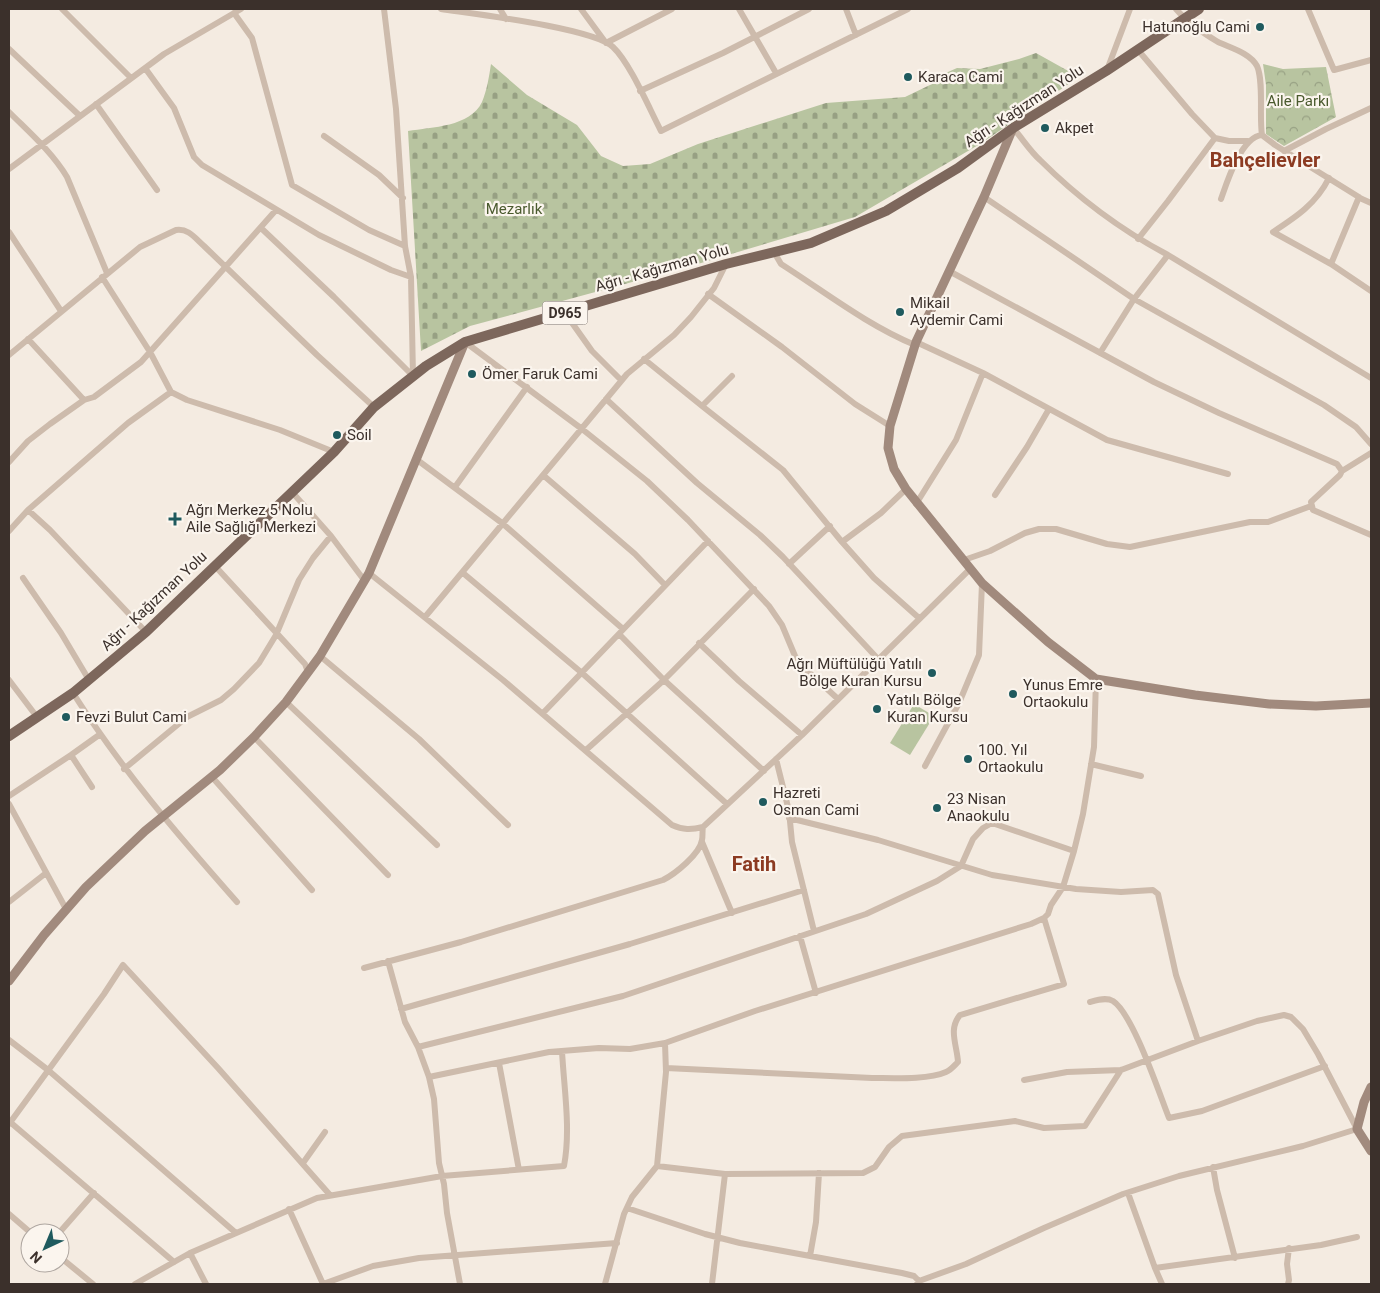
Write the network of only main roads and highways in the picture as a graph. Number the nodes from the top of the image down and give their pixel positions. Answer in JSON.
{"nodes":[{"id":1,"x":1199,"y":9,"type":"edge"},
{"id":2,"x":9,"y":736,"type":"edge"}],
"edges":[{"from":1,"to":2,"type":"main road","name":"Ağrı - Kağızman Yolu","number":"D965"}]}
